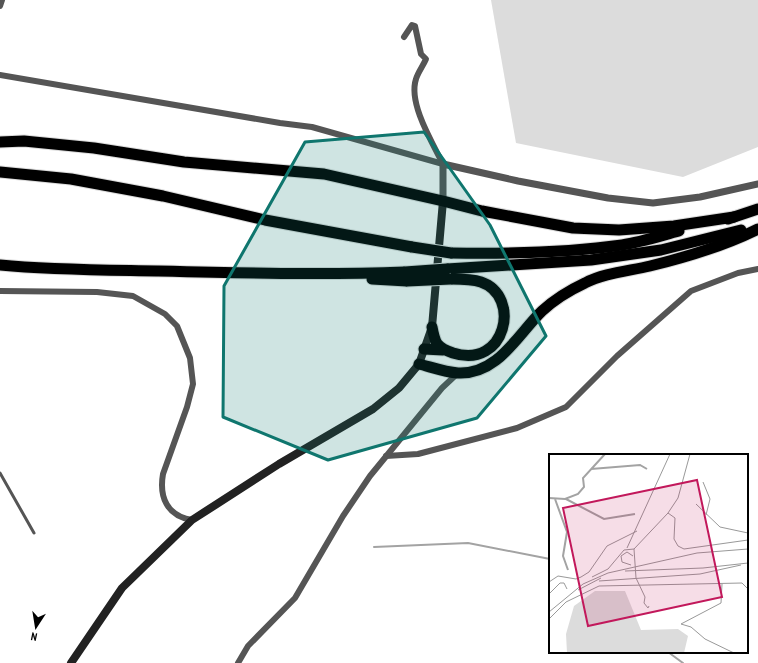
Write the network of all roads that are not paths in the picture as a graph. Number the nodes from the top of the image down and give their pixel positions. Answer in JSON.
{"nodes":[{"id":1,"x":2,"y":0,"type":"edge"},
{"id":2,"x":0,"y":6,"type":"edge"},
{"id":3,"x":404,"y":37,"type":"dead end"},
{"id":4,"x":0,"y":74,"type":"edge"},
{"id":5,"x":0,"y":142,"type":"edge"},
{"id":6,"x":442,"y":164,"type":"junction"},
{"id":7,"x":0,"y":172,"type":"edge"},
{"id":8,"x":758,"y":184,"type":"edge"},
{"id":9,"x":443,"y":200,"type":"junction"},
{"id":10,"x":758,"y":209,"type":"edge"},
{"id":11,"x":734,"y":217,"type":"junction"},
{"id":12,"x":758,"y":223,"type":"edge"},
{"id":13,"x":758,"y":229,"type":"edge"},
{"id":14,"x":0,"y":265,"type":"edge"},
{"id":15,"x":758,"y":268,"type":"edge"},
{"id":16,"x":449,"y":274,"type":"junction"},
{"id":17,"x":0,"y":291,"type":"edge"},
{"id":18,"x":432,"y":327,"type":"junction"},
{"id":19,"x":424,"y":349,"type":"junction"},
{"id":20,"x":443,"y":350,"type":"junction"},
{"id":21,"x":419,"y":364,"type":"junction"},
{"id":22,"x":458,"y":373,"type":"junction"},
{"id":23,"x":386,"y":456,"type":"junction"},
{"id":24,"x":0,"y":473,"type":"edge"},
{"id":25,"x":192,"y":520,"type":"junction"},
{"id":26,"x":34,"y":533,"type":"dead end"},
{"id":27,"x":71,"y":663,"type":"edge"},
{"id":28,"x":238,"y":663,"type":"edge"}],
"edges":[{"from":1,"to":2,"type":"street"},
{"from":3,"to":6,"type":"street"},
{"from":4,"to":6,"type":"street"},
{"from":5,"to":9,"type":"highway"},
{"from":6,"to":8,"type":"street"},
{"from":6,"to":9,"type":"street"},
{"from":7,"to":11,"type":"highway","bridge":true},
{"from":9,"to":11,"type":"highway"},
{"from":9,"to":18,"type":"main road"},
{"from":10,"to":11,"type":"highway"},
{"from":12,"to":16,"type":"highway"},
{"from":13,"to":22,"type":"highway"},
{"from":14,"to":16,"type":"highway","bridge":true},
{"from":15,"to":23,"type":"street"},
{"from":16,"to":20,"type":"highway"},
{"from":17,"to":25,"type":"street"},
{"from":18,"to":19,"type":"main road"},
{"from":18,"to":20,"type":"highway"},
{"from":19,"to":20,"type":"highway"},
{"from":19,"to":21,"type":"main road"},
{"from":21,"to":22,"type":"highway"},
{"from":21,"to":25,"type":"main road"},
{"from":22,"to":23,"type":"street"},
{"from":23,"to":28,"type":"street"},
{"from":24,"to":26,"type":"lane"},
{"from":25,"to":27,"type":"main road"}]}
